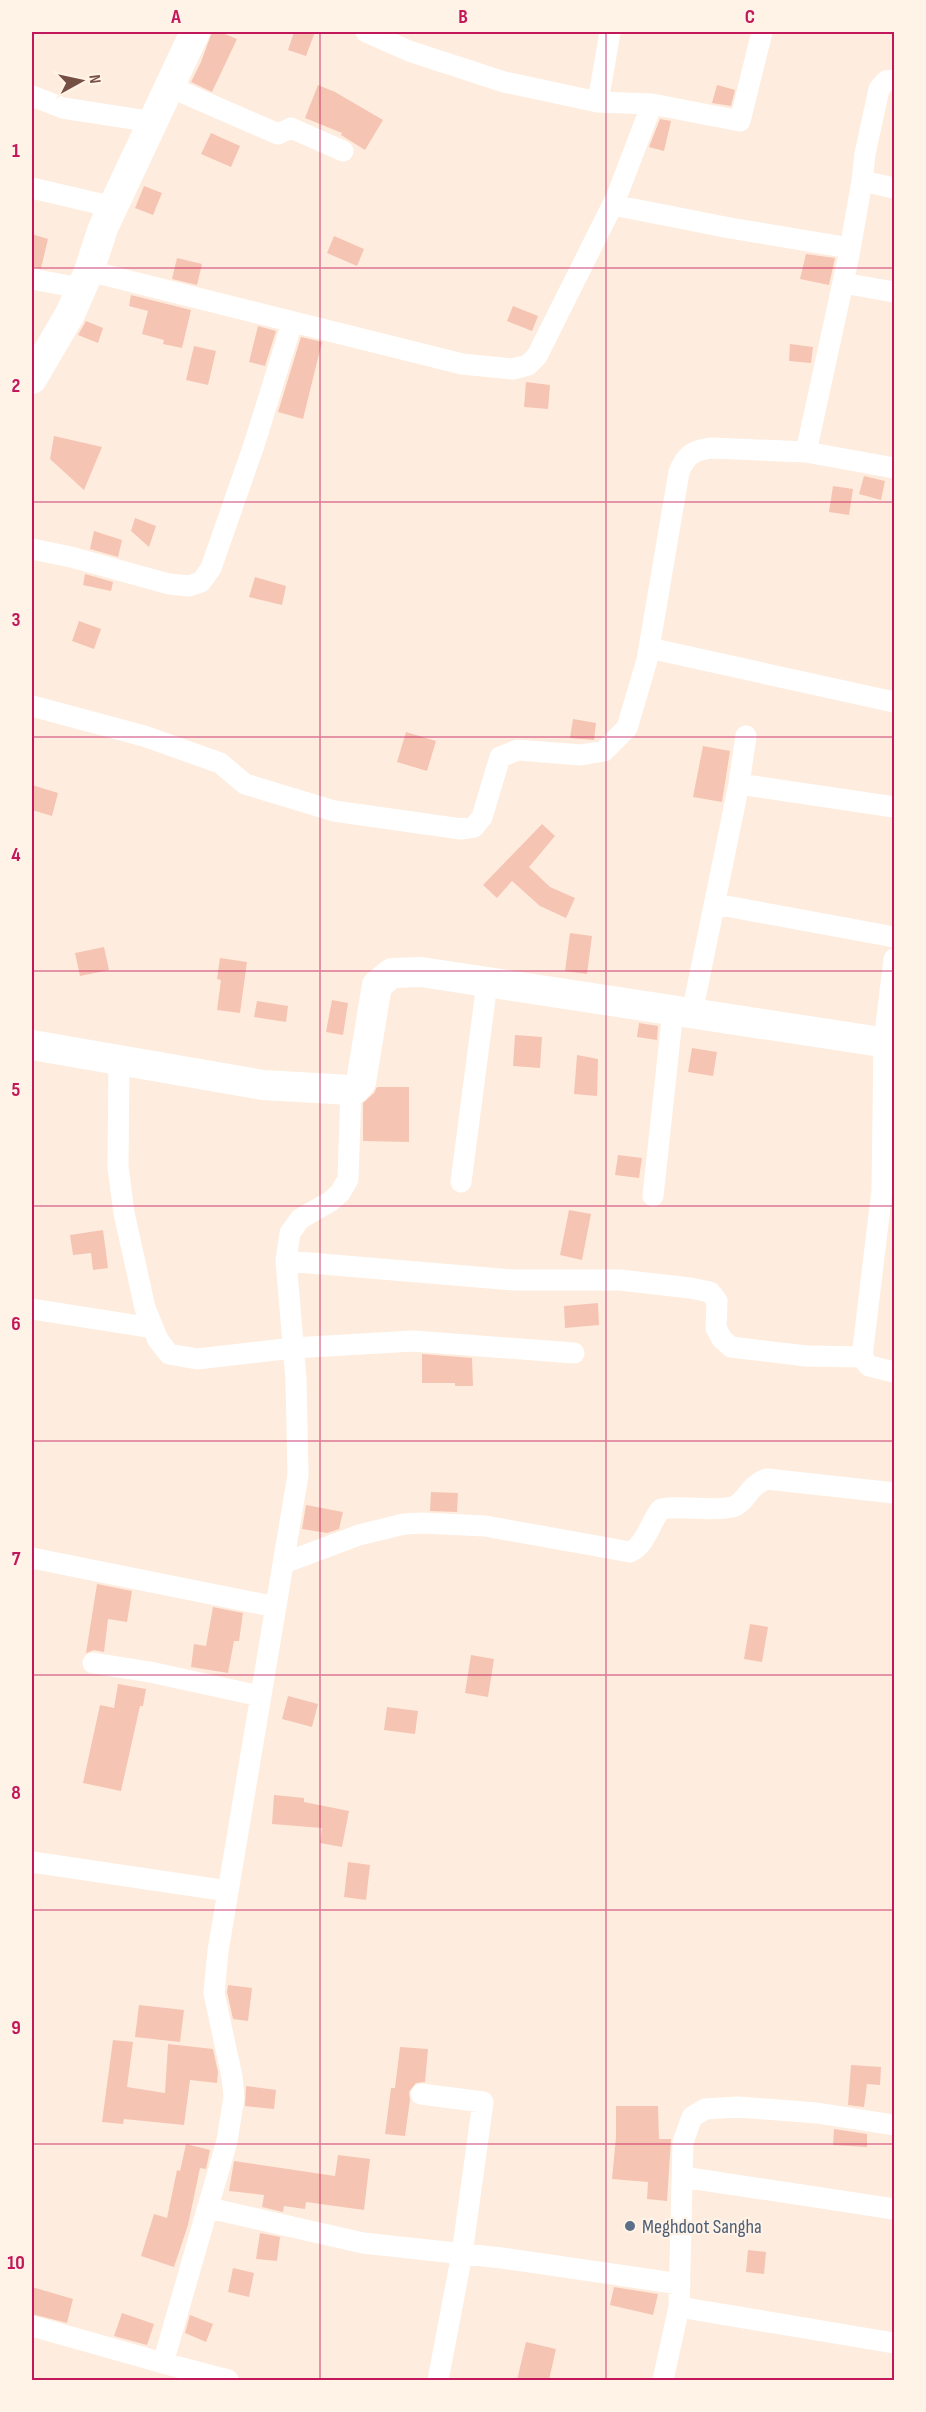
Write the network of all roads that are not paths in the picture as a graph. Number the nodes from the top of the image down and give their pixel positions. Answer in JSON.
{"nodes":[{"id":1,"x":195,"y":32,"type":"edge"},
{"id":2,"x":366,"y":32,"type":"edge"},
{"id":3,"x":609,"y":32,"type":"edge"},
{"id":4,"x":762,"y":32,"type":"edge"},
{"id":5,"x":894,"y":80,"type":"edge"},
{"id":6,"x":170,"y":87,"type":"junction"},
{"id":7,"x":32,"y":96,"type":"edge"},
{"id":8,"x":598,"y":102,"type":"junction"},
{"id":9,"x":652,"y":104,"type":"junction"},
{"id":10,"x":153,"y":122,"type":"junction"},
{"id":11,"x":343,"y":151,"type":"dead end"},
{"id":12,"x":862,"y":181,"type":"junction"},
{"id":13,"x":32,"y":188,"type":"edge"},
{"id":14,"x":894,"y":188,"type":"edge"},
{"id":15,"x":613,"y":205,"type":"junction"},
{"id":16,"x":113,"y":207,"type":"junction"},
{"id":17,"x":850,"y":248,"type":"junction"},
{"id":18,"x":32,"y":279,"type":"edge"},
{"id":19,"x":84,"y":279,"type":"junction"},
{"id":20,"x":843,"y":283,"type":"junction"},
{"id":21,"x":894,"y":292,"type":"edge"},
{"id":22,"x":292,"y":323,"type":"junction"},
{"id":23,"x":33,"y":373,"type":"edge"},
{"id":24,"x":806,"y":452,"type":"junction"},
{"id":25,"x":894,"y":468,"type":"edge"},
{"id":26,"x":32,"y":549,"type":"edge"},
{"id":27,"x":649,"y":648,"type":"junction"},
{"id":28,"x":894,"y":702,"type":"edge"},
{"id":29,"x":32,"y":706,"type":"edge"},
{"id":30,"x":746,"y":736,"type":"dead end"},
{"id":31,"x":740,"y":784,"type":"junction"},
{"id":32,"x":894,"y":807,"type":"edge"},
{"id":33,"x":715,"y":904,"type":"junction"},
{"id":34,"x":894,"y":937,"type":"edge"},
{"id":35,"x":894,"y":959,"type":"edge"},
{"id":36,"x":487,"y":983,"type":"junction"},
{"id":37,"x":683,"y":1012,"type":"junction"},
{"id":38,"x":889,"y":1043,"type":"edge"},
{"id":39,"x":32,"y":1045,"type":"edge"},
{"id":40,"x":119,"y":1059,"type":"junction"},
{"id":41,"x":351,"y":1090,"type":"junction"},
{"id":42,"x":461,"y":1182,"type":"dead end"},
{"id":43,"x":653,"y":1196,"type":"dead end"},
{"id":44,"x":286,"y":1261,"type":"junction"},
{"id":45,"x":32,"y":1309,"type":"edge"},
{"id":46,"x":153,"y":1328,"type":"junction"},
{"id":47,"x":293,"y":1348,"type":"junction"},
{"id":48,"x":574,"y":1353,"type":"dead end"},
{"id":49,"x":862,"y":1357,"type":"junction"},
{"id":50,"x":894,"y":1372,"type":"edge"},
{"id":51,"x":894,"y":1492,"type":"edge"},
{"id":52,"x":32,"y":1558,"type":"edge"},
{"id":53,"x":284,"y":1563,"type":"junction"},
{"id":54,"x":276,"y":1607,"type":"junction"},
{"id":55,"x":93,"y":1663,"type":"dead end"},
{"id":56,"x":260,"y":1696,"type":"junction"},
{"id":57,"x":32,"y":1862,"type":"edge"},
{"id":58,"x":228,"y":1891,"type":"junction"},
{"id":59,"x":421,"y":2094,"type":"dead end"},
{"id":60,"x":894,"y":2125,"type":"edge"},
{"id":61,"x":683,"y":2177,"type":"junction"},
{"id":62,"x":209,"y":2208,"type":"junction"},
{"id":63,"x":894,"y":2209,"type":"edge"},
{"id":64,"x":462,"y":2253,"type":"junction"},
{"id":65,"x":680,"y":2284,"type":"junction"},
{"id":66,"x":679,"y":2307,"type":"junction"},
{"id":67,"x":32,"y":2326,"type":"edge"},
{"id":68,"x":894,"y":2343,"type":"edge"},
{"id":69,"x":163,"y":2362,"type":"junction"},
{"id":70,"x":229,"y":2380,"type":"edge"},
{"id":71,"x":438,"y":2380,"type":"edge"},
{"id":72,"x":663,"y":2380,"type":"edge"}],
"edges":[{"from":1,"to":6,"type":"street"},
{"from":2,"to":8,"type":"street"},
{"from":3,"to":8,"type":"street"},
{"from":4,"to":9,"type":"street"},
{"from":5,"to":12,"type":"street"},
{"from":6,"to":10,"type":"street"},
{"from":6,"to":11,"type":"street"},
{"from":7,"to":10,"type":"street"},
{"from":8,"to":9,"type":"street"},
{"from":9,"to":15,"type":"street"},
{"from":10,"to":16,"type":"street"},
{"from":12,"to":14,"type":"street"},
{"from":12,"to":17,"type":"street"},
{"from":13,"to":16,"type":"street"},
{"from":15,"to":17,"type":"street"},
{"from":15,"to":22,"type":"street"},
{"from":16,"to":19,"type":"street"},
{"from":17,"to":20,"type":"street"},
{"from":18,"to":19,"type":"street"},
{"from":19,"to":22,"type":"street"},
{"from":19,"to":23,"type":"street"},
{"from":20,"to":21,"type":"street"},
{"from":20,"to":24,"type":"street"},
{"from":22,"to":26,"type":"street"},
{"from":24,"to":25,"type":"street"},
{"from":24,"to":27,"type":"street"},
{"from":27,"to":28,"type":"street"},
{"from":27,"to":29,"type":"street"},
{"from":30,"to":31,"type":"street"},
{"from":31,"to":32,"type":"street"},
{"from":31,"to":33,"type":"street"},
{"from":33,"to":34,"type":"street"},
{"from":33,"to":37,"type":"street"},
{"from":35,"to":38,"type":"street"},
{"from":36,"to":37,"type":"street"},
{"from":36,"to":41,"type":"street"},
{"from":36,"to":42,"type":"street"},
{"from":37,"to":38,"type":"street"},
{"from":37,"to":43,"type":"street"},
{"from":38,"to":49,"type":"street"},
{"from":39,"to":40,"type":"street"},
{"from":40,"to":41,"type":"street"},
{"from":40,"to":46,"type":"street"},
{"from":41,"to":44,"type":"street"},
{"from":44,"to":47,"type":"street"},
{"from":44,"to":49,"type":"street"},
{"from":45,"to":46,"type":"street"},
{"from":46,"to":47,"type":"street"},
{"from":47,"to":48,"type":"street"},
{"from":47,"to":53,"type":"street"},
{"from":49,"to":50,"type":"street"},
{"from":51,"to":53,"type":"street"},
{"from":52,"to":54,"type":"street"},
{"from":53,"to":54,"type":"street"},
{"from":54,"to":56,"type":"street"},
{"from":55,"to":56,"type":"street"},
{"from":56,"to":58,"type":"street"},
{"from":57,"to":58,"type":"street"},
{"from":58,"to":62,"type":"street"},
{"from":59,"to":64,"type":"street"},
{"from":60,"to":61,"type":"street"},
{"from":61,"to":63,"type":"street"},
{"from":61,"to":65,"type":"street"},
{"from":62,"to":64,"type":"street"},
{"from":62,"to":69,"type":"street"},
{"from":64,"to":65,"type":"street"},
{"from":64,"to":71,"type":"street"},
{"from":65,"to":66,"type":"street"},
{"from":66,"to":68,"type":"street"},
{"from":66,"to":72,"type":"street"},
{"from":67,"to":69,"type":"street"},
{"from":69,"to":70,"type":"street"}]}
